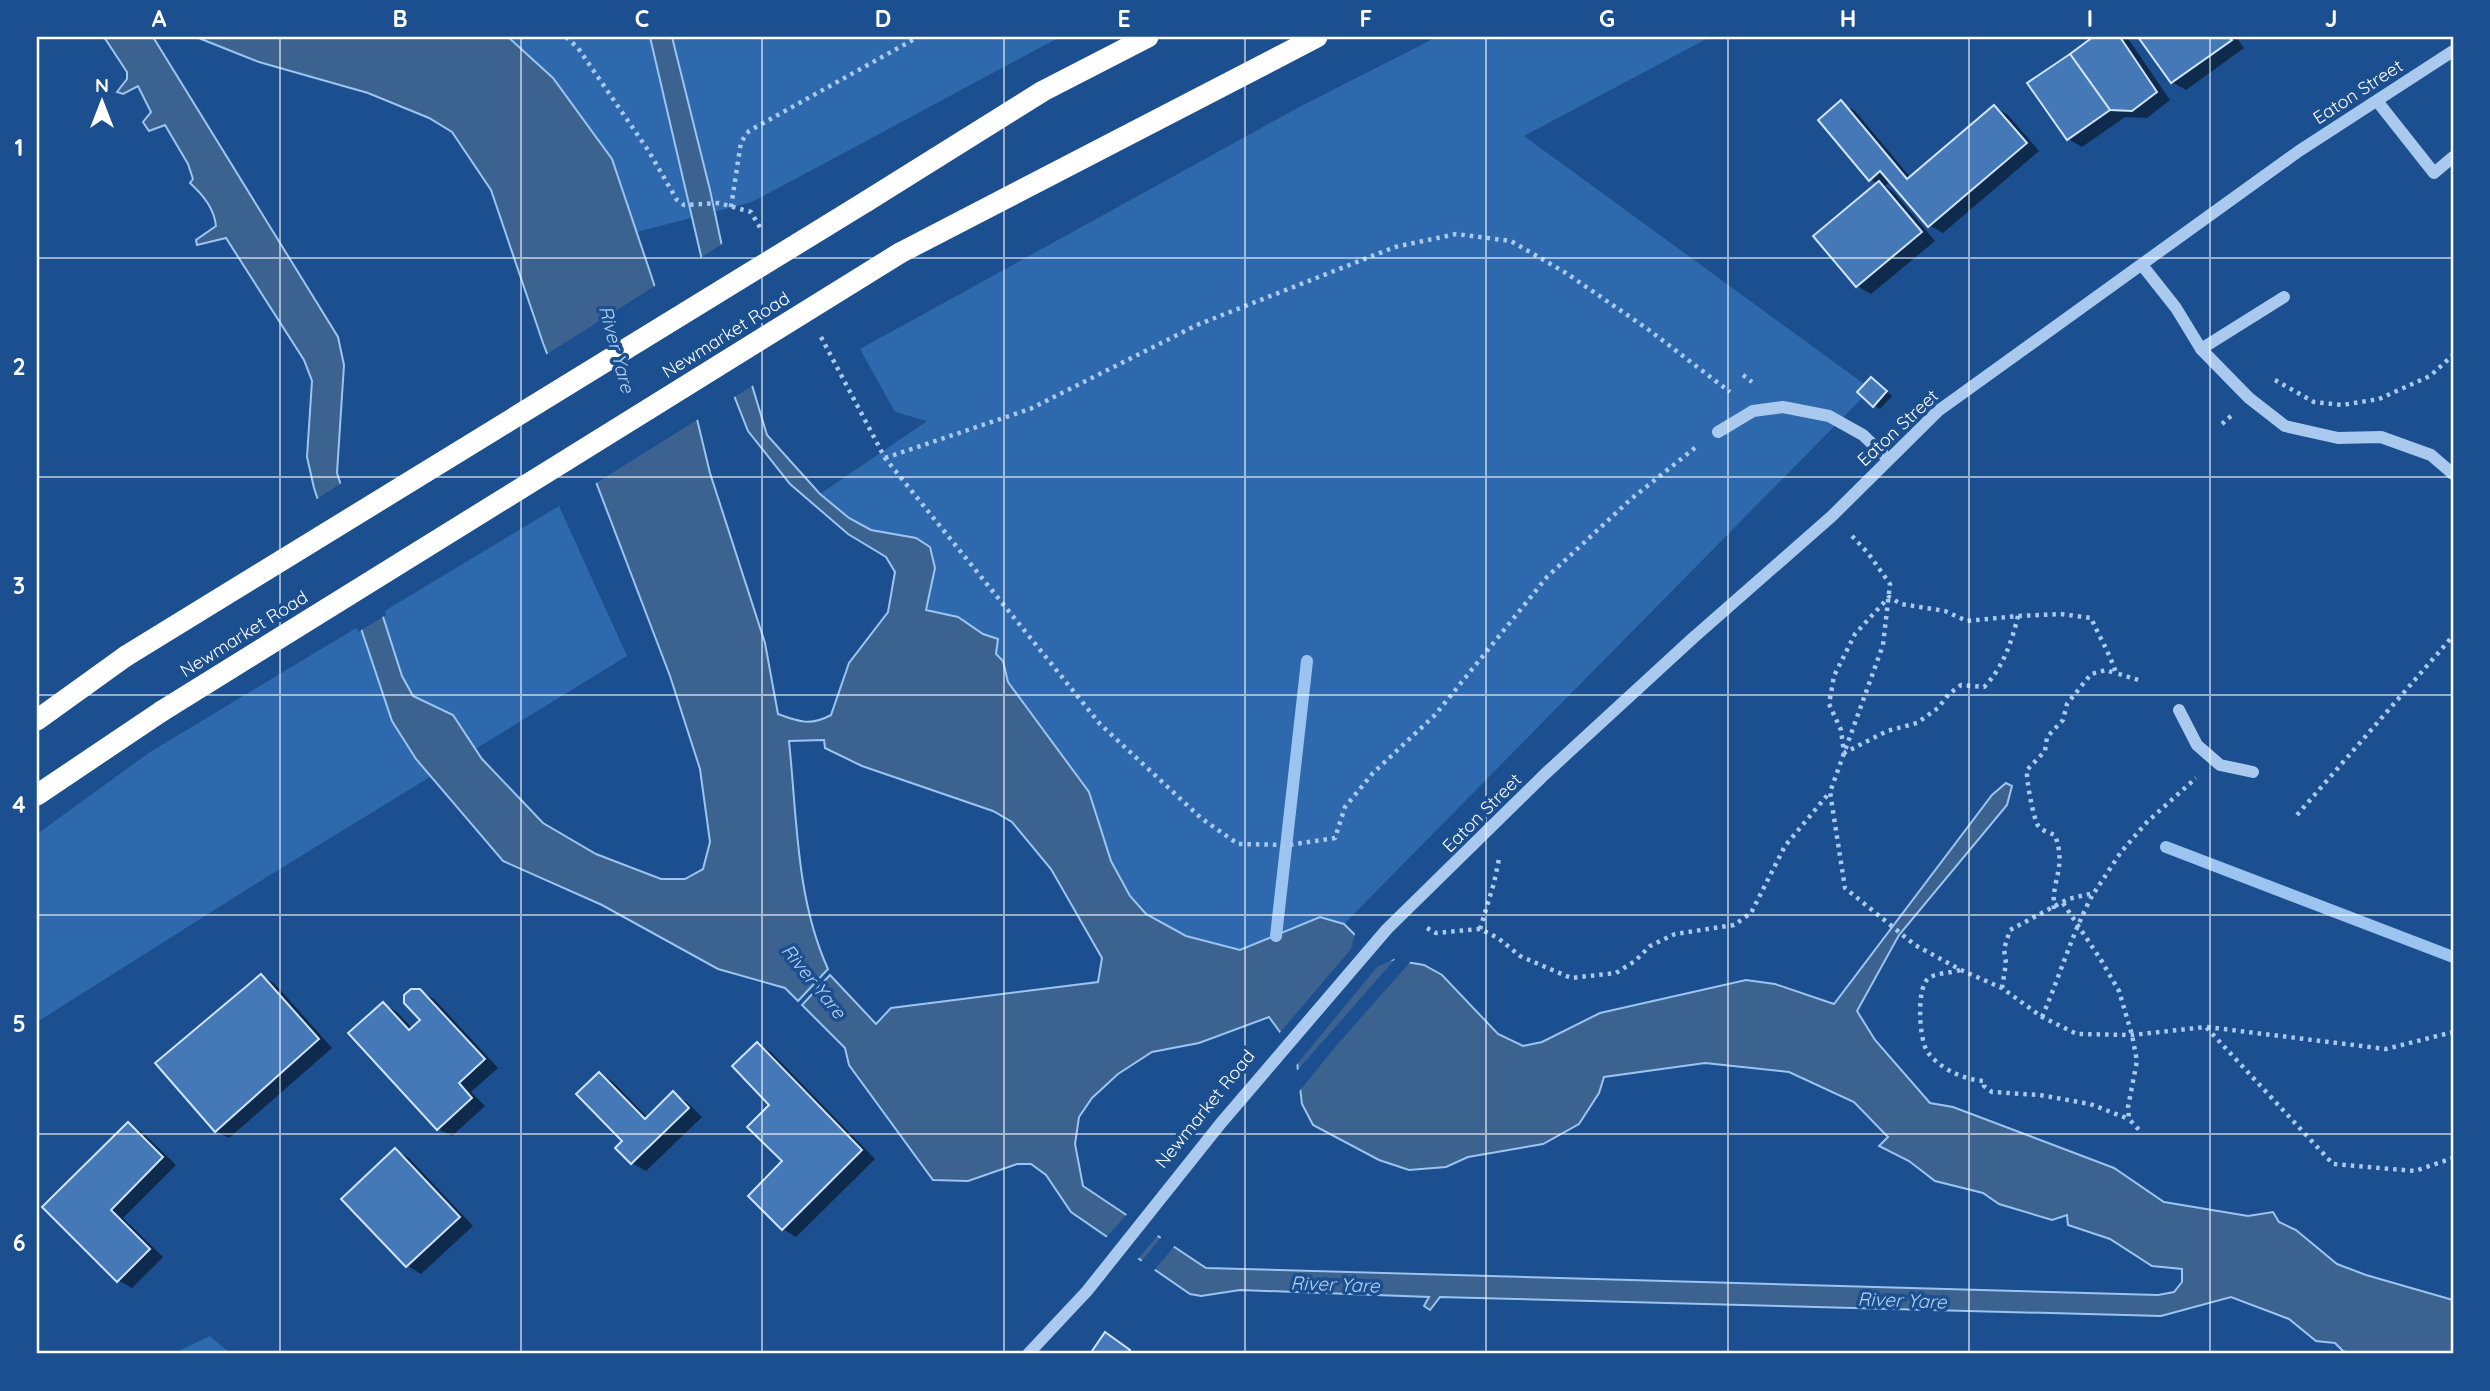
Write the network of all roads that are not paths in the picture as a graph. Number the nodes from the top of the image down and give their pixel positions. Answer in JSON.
{"nodes":[{"id":1,"x":1148,"y":37,"type":"edge"},
{"id":2,"x":1317,"y":37,"type":"edge"},
{"id":3,"x":2453,"y":51,"type":"edge"},
{"id":4,"x":2377,"y":101,"type":"junction"},
{"id":5,"x":2453,"y":157,"type":"edge"},
{"id":6,"x":2142,"y":265,"type":"junction"},
{"id":7,"x":2284,"y":297,"type":"dead end"},
{"id":8,"x":2201,"y":349,"type":"junction"},
{"id":9,"x":1718,"y":432,"type":"road end"},
{"id":10,"x":1888,"y":459,"type":"junction"},
{"id":11,"x":2453,"y":474,"type":"edge"},
{"id":12,"x":2179,"y":710,"type":"dead end"},
{"id":13,"x":37,"y":720,"type":"edge"},
{"id":14,"x":2253,"y":772,"type":"dead end"},
{"id":15,"x":37,"y":795,"type":"edge"},
{"id":16,"x":1421,"y":897,"type":"joint"},
{"id":17,"x":1028,"y":1354,"type":"edge"}],
"edges":[{"from":1,"to":13,"type":"highway","bridge":true},
{"from":2,"to":15,"type":"highway","name":"Newmarket Road","bridge":true},
{"from":3,"to":4,"type":"street","name":"Eaton Street"},
{"from":4,"to":5,"type":"street"},
{"from":4,"to":6,"type":"street","name":"Eaton Street"},
{"from":6,"to":8,"type":"street"},
{"from":6,"to":10,"type":"street","name":"Eaton Street"},
{"from":7,"to":8,"type":"street"},
{"from":8,"to":11,"type":"street"},
{"from":9,"to":10,"type":"street"},
{"from":10,"to":16,"type":"street","name":"Eaton Street"},
{"from":12,"to":14,"type":"street"},
{"from":16,"to":17,"type":"street","name":"Newmarket Road"}]}
